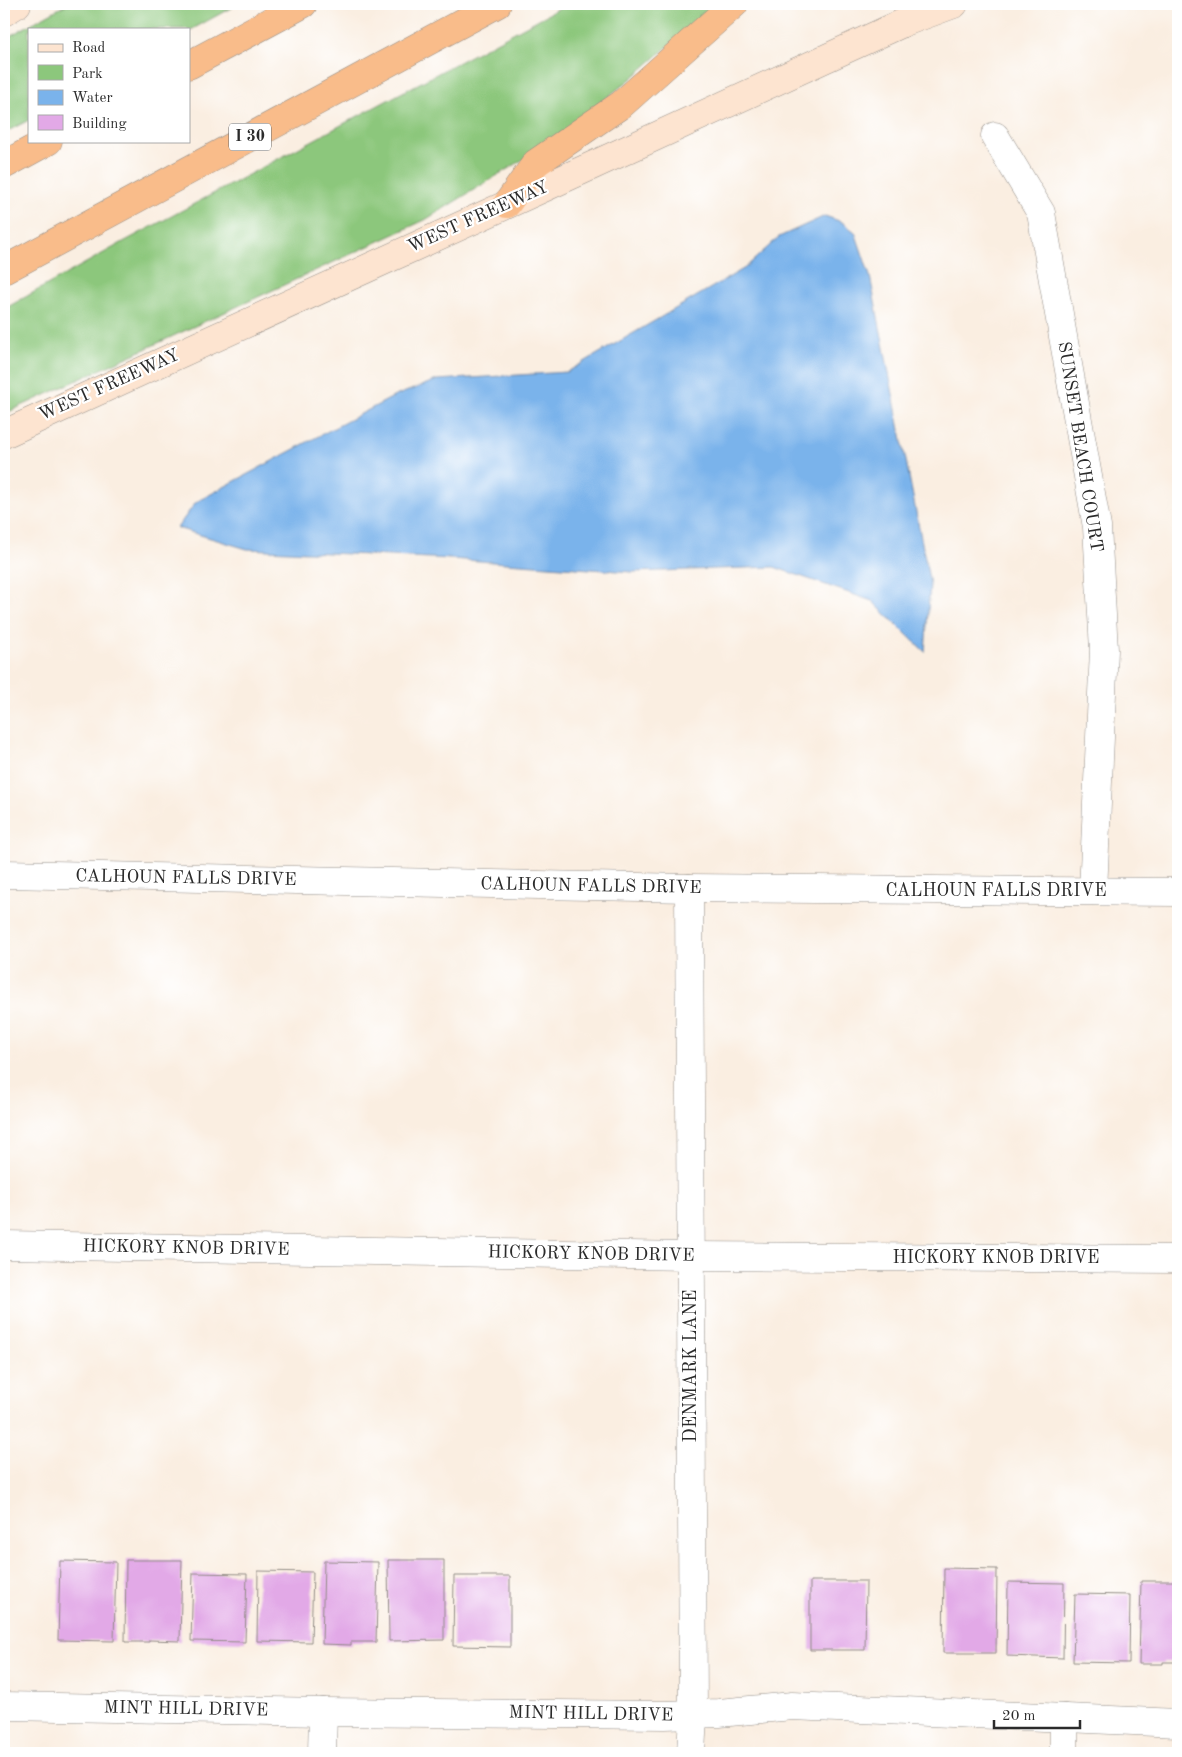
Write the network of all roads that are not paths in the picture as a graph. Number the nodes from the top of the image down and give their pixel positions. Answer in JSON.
{"nodes":[{"id":1,"x":17,"y":4,"type":"edge"},
{"id":2,"x":303,"y":4,"type":"edge"},
{"id":3,"x":497,"y":4,"type":"edge"},
{"id":4,"x":734,"y":4,"type":"edge"},
{"id":5,"x":954,"y":4,"type":"edge"},
{"id":6,"x":4,"y":12,"type":"edge"},
{"id":7,"x":190,"y":64,"type":"edge"},
{"id":8,"x":995,"y":136,"type":"dead end"},
{"id":9,"x":46,"y":142,"type":"edge"},
{"id":10,"x":4,"y":165,"type":"edge"},
{"id":11,"x":507,"y":204,"type":"junction"},
{"id":12,"x":4,"y":270,"type":"edge"},
{"id":13,"x":4,"y":434,"type":"edge"},
{"id":14,"x":4,"y":874,"type":"edge"},
{"id":15,"x":689,"y":888,"type":"junction"},
{"id":16,"x":1093,"y":892,"type":"junction"},
{"id":17,"x":1178,"y":892,"type":"edge"},
{"id":18,"x":4,"y":1245,"type":"edge"},
{"id":19,"x":691,"y":1256,"type":"junction"},
{"id":20,"x":1178,"y":1259,"type":"edge"},
{"id":21,"x":4,"y":1706,"type":"edge"},
{"id":22,"x":323,"y":1712,"type":"junction"},
{"id":23,"x":693,"y":1715,"type":"junction"},
{"id":24,"x":1064,"y":1718,"type":"junction"},
{"id":25,"x":1178,"y":1723,"type":"edge"},
{"id":26,"x":322,"y":1753,"type":"edge"},
{"id":27,"x":691,"y":1753,"type":"edge"},
{"id":28,"x":1064,"y":1753,"type":"edge"}],
"edges":[{"from":1,"to":6,"type":"main road"},
{"from":2,"to":7,"type":"highway"},
{"from":3,"to":12,"type":"highway","number":"I 30"},
{"from":4,"to":11,"type":"highway"},
{"from":5,"to":11,"type":"main road","name":"WEST FREEWAY"},
{"from":8,"to":16,"type":"street","name":"SUNSET BEACH COURT"},
{"from":9,"to":10,"type":"highway"},
{"from":11,"to":13,"type":"main road","name":"WEST FREEWAY"},
{"from":14,"to":15,"type":"street","name":"CALHOUN FALLS DRIVE"},
{"from":15,"to":16,"type":"street","name":"CALHOUN FALLS DRIVE"},
{"from":15,"to":19,"type":"street","name":"DENMARK LANE"},
{"from":16,"to":17,"type":"street","name":"CALHOUN FALLS DRIVE"},
{"from":18,"to":19,"type":"street","name":"HICKORY KNOB DRIVE"},
{"from":19,"to":20,"type":"street","name":"HICKORY KNOB DRIVE"},
{"from":19,"to":23,"type":"street","name":"DENMARK LANE"},
{"from":21,"to":22,"type":"street","name":"MINT HILL DRIVE"},
{"from":22,"to":23,"type":"street","name":"MINT HILL DRIVE"},
{"from":22,"to":26,"type":"street"},
{"from":23,"to":24,"type":"street","name":"MINT HILL DRIVE"},
{"from":23,"to":27,"type":"street","name":"DENMARK LANE"},
{"from":24,"to":25,"type":"street","name":"MINT HILL DRIVE"},
{"from":24,"to":28,"type":"street"}]}
